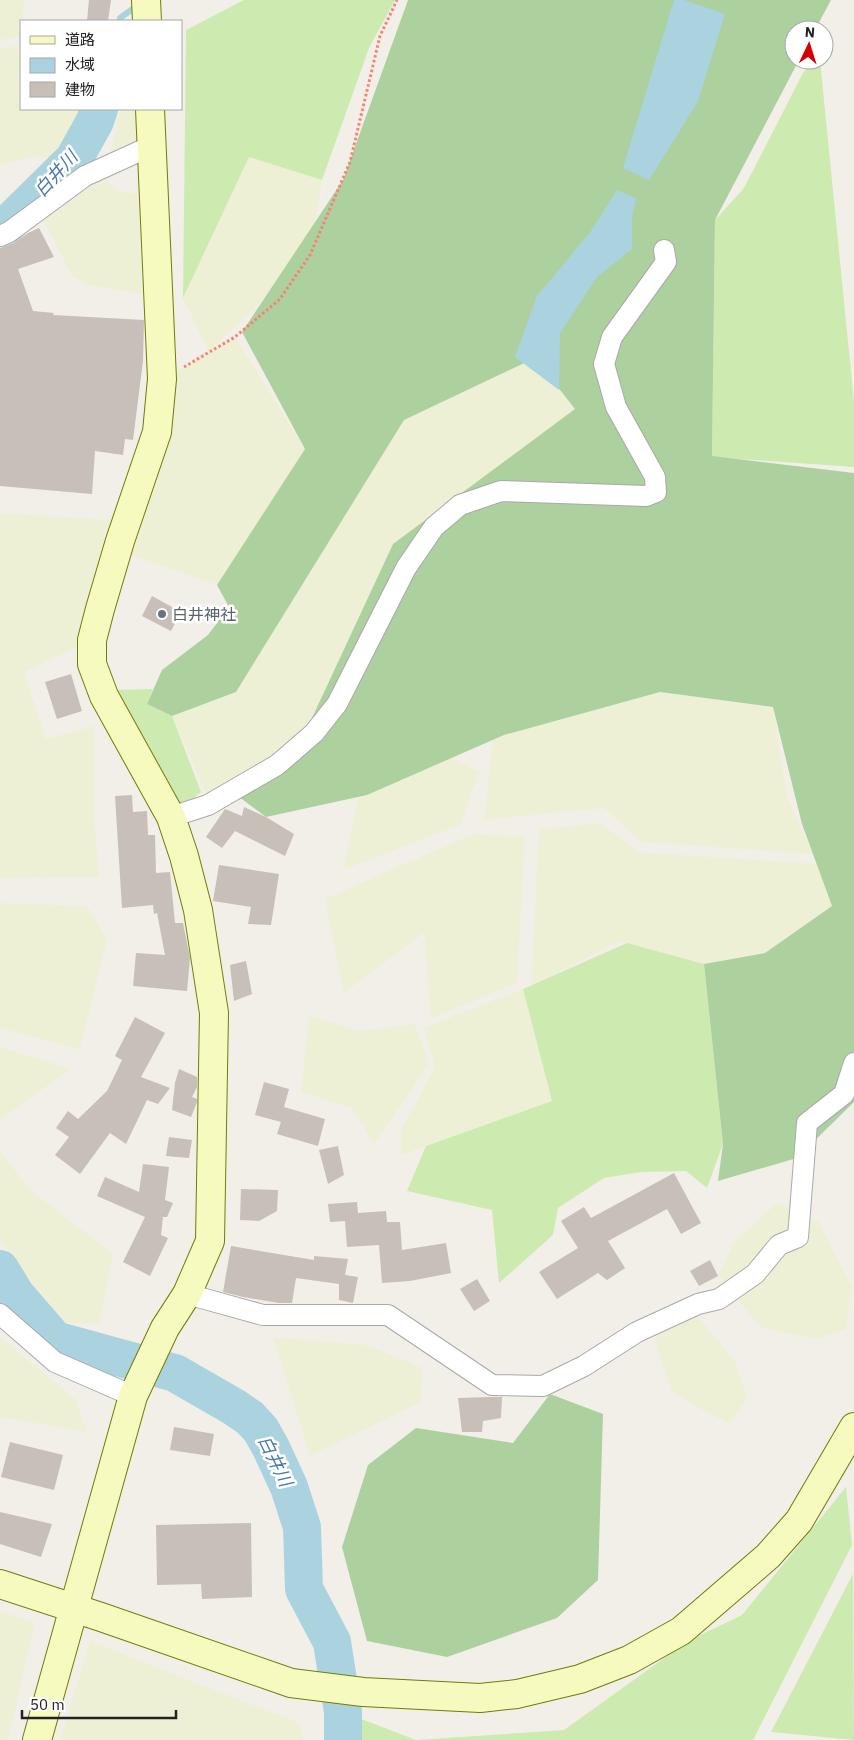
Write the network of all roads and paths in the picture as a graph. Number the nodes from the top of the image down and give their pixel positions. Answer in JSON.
{"nodes":[{"id":1,"x":146,"y":0,"type":"edge"},
{"id":2,"x":397,"y":0,"type":"edge"},
{"id":3,"x":148,"y":20,"type":"edge"},
{"id":4,"x":150,"y":110,"type":"edge"},
{"id":5,"x":151,"y":146,"type":"junction"},
{"id":6,"x":0,"y":236,"type":"edge"},
{"id":7,"x":664,"y":250,"type":"dead end"},
{"id":8,"x":162,"y":380,"type":"junction"},
{"id":9,"x":171,"y":817,"type":"junction"},
{"id":10,"x":854,"y":1063,"type":"edge"},
{"id":11,"x":187,"y":1294,"type":"junction"},
{"id":12,"x":0,"y":1314,"type":"edge"},
{"id":13,"x":133,"y":1396,"type":"junction"},
{"id":14,"x":854,"y":1427,"type":"edge"},
{"id":15,"x":0,"y":1584,"type":"edge"},
{"id":16,"x":74,"y":1609,"type":"junction"},
{"id":17,"x":37,"y":1740,"type":"edge"}],
"edges":[{"from":1,"to":3,"type":"street"},
{"from":2,"to":8,"type":"path"},
{"from":4,"to":5,"type":"street"},
{"from":5,"to":6,"type":"street"},
{"from":5,"to":8,"type":"street"},
{"from":7,"to":9,"type":"street"},
{"from":8,"to":9,"type":"street"},
{"from":9,"to":11,"type":"street"},
{"from":10,"to":11,"type":"street"},
{"from":11,"to":13,"type":"street"},
{"from":12,"to":13,"type":"street"},
{"from":13,"to":16,"type":"street"},
{"from":14,"to":16,"type":"street"},
{"from":15,"to":16,"type":"street"},
{"from":16,"to":17,"type":"street"}]}
